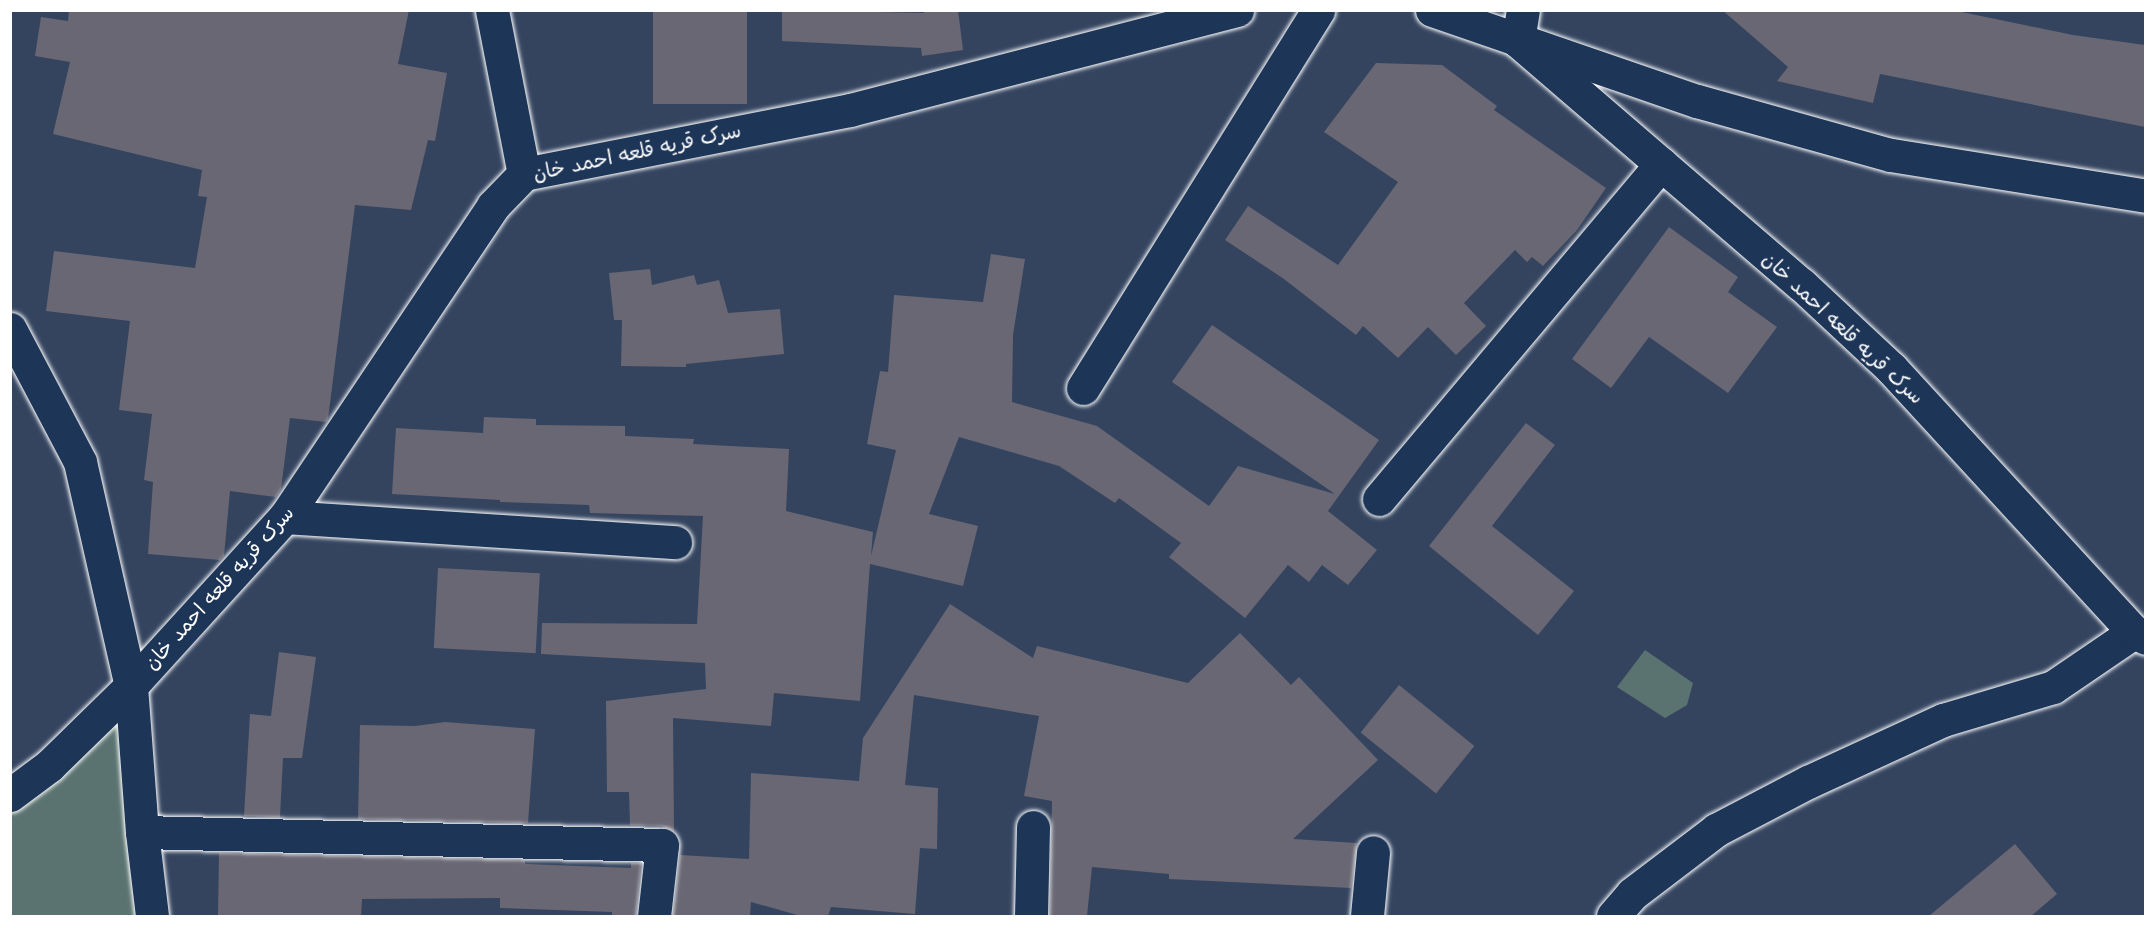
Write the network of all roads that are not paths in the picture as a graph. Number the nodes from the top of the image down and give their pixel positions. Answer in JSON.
{"nodes":[{"id":1,"x":492,"y":10,"type":"edge"},
{"id":2,"x":1238,"y":10,"type":"edge"},
{"id":3,"x":1318,"y":10,"type":"edge"},
{"id":4,"x":1432,"y":10,"type":"edge"},
{"id":5,"x":1521,"y":26,"type":"edge"},
{"id":6,"x":1661,"y":164,"type":"junction"},
{"id":7,"x":525,"y":174,"type":"junction"},
{"id":8,"x":2145,"y":196,"type":"edge"},
{"id":9,"x":10,"y":329,"type":"edge"},
{"id":10,"x":1083,"y":388,"type":"dead end"},
{"id":11,"x":1379,"y":499,"type":"dead end"},
{"id":12,"x":285,"y":518,"type":"junction"},
{"id":13,"x":675,"y":542,"type":"dead end"},
{"id":14,"x":2140,"y":635,"type":"edge"},
{"id":15,"x":131,"y":686,"type":"junction"},
{"id":16,"x":10,"y":795,"type":"edge"},
{"id":17,"x":1034,"y":827,"type":"dead end"},
{"id":18,"x":142,"y":832,"type":"junction"},
{"id":19,"x":1373,"y":852,"type":"dead end"},
{"id":20,"x":152,"y":916,"type":"edge"},
{"id":21,"x":654,"y":916,"type":"edge"},
{"id":22,"x":1031,"y":916,"type":"edge"},
{"id":23,"x":1367,"y":916,"type":"edge"},
{"id":24,"x":1613,"y":916,"type":"edge"}],
"edges":[{"from":1,"to":7,"type":"street"},
{"from":2,"to":7,"type":"street","name":"سرک قریه قلعه احمد خان"},
{"from":3,"to":10,"type":"street"},
{"from":4,"to":5,"type":"street","name":"سرک قریه قلعه احمد خان"},
{"from":5,"to":6,"type":"street","name":"سرک قریه قلعه احمد خان"},
{"from":5,"to":8,"type":"street","name":"سرک قریه قلعه احمد خان"},
{"from":6,"to":11,"type":"street"},
{"from":6,"to":14,"type":"street","name":"سرک قریه قلعه احمد خان"},
{"from":7,"to":12,"type":"street","name":"سرک قریه قلعه احمد خان"},
{"from":9,"to":15,"type":"street"},
{"from":12,"to":13,"type":"street"},
{"from":12,"to":15,"type":"street","name":"سرک قریه قلعه احمد خان"},
{"from":14,"to":24,"type":"street"},
{"from":15,"to":16,"type":"street","name":"سرک قریه قلعه احمد خان"},
{"from":15,"to":18,"type":"street"},
{"from":17,"to":22,"type":"street"},
{"from":18,"to":20,"type":"street"},
{"from":18,"to":21,"type":"street"},
{"from":19,"to":23,"type":"street"}]}
